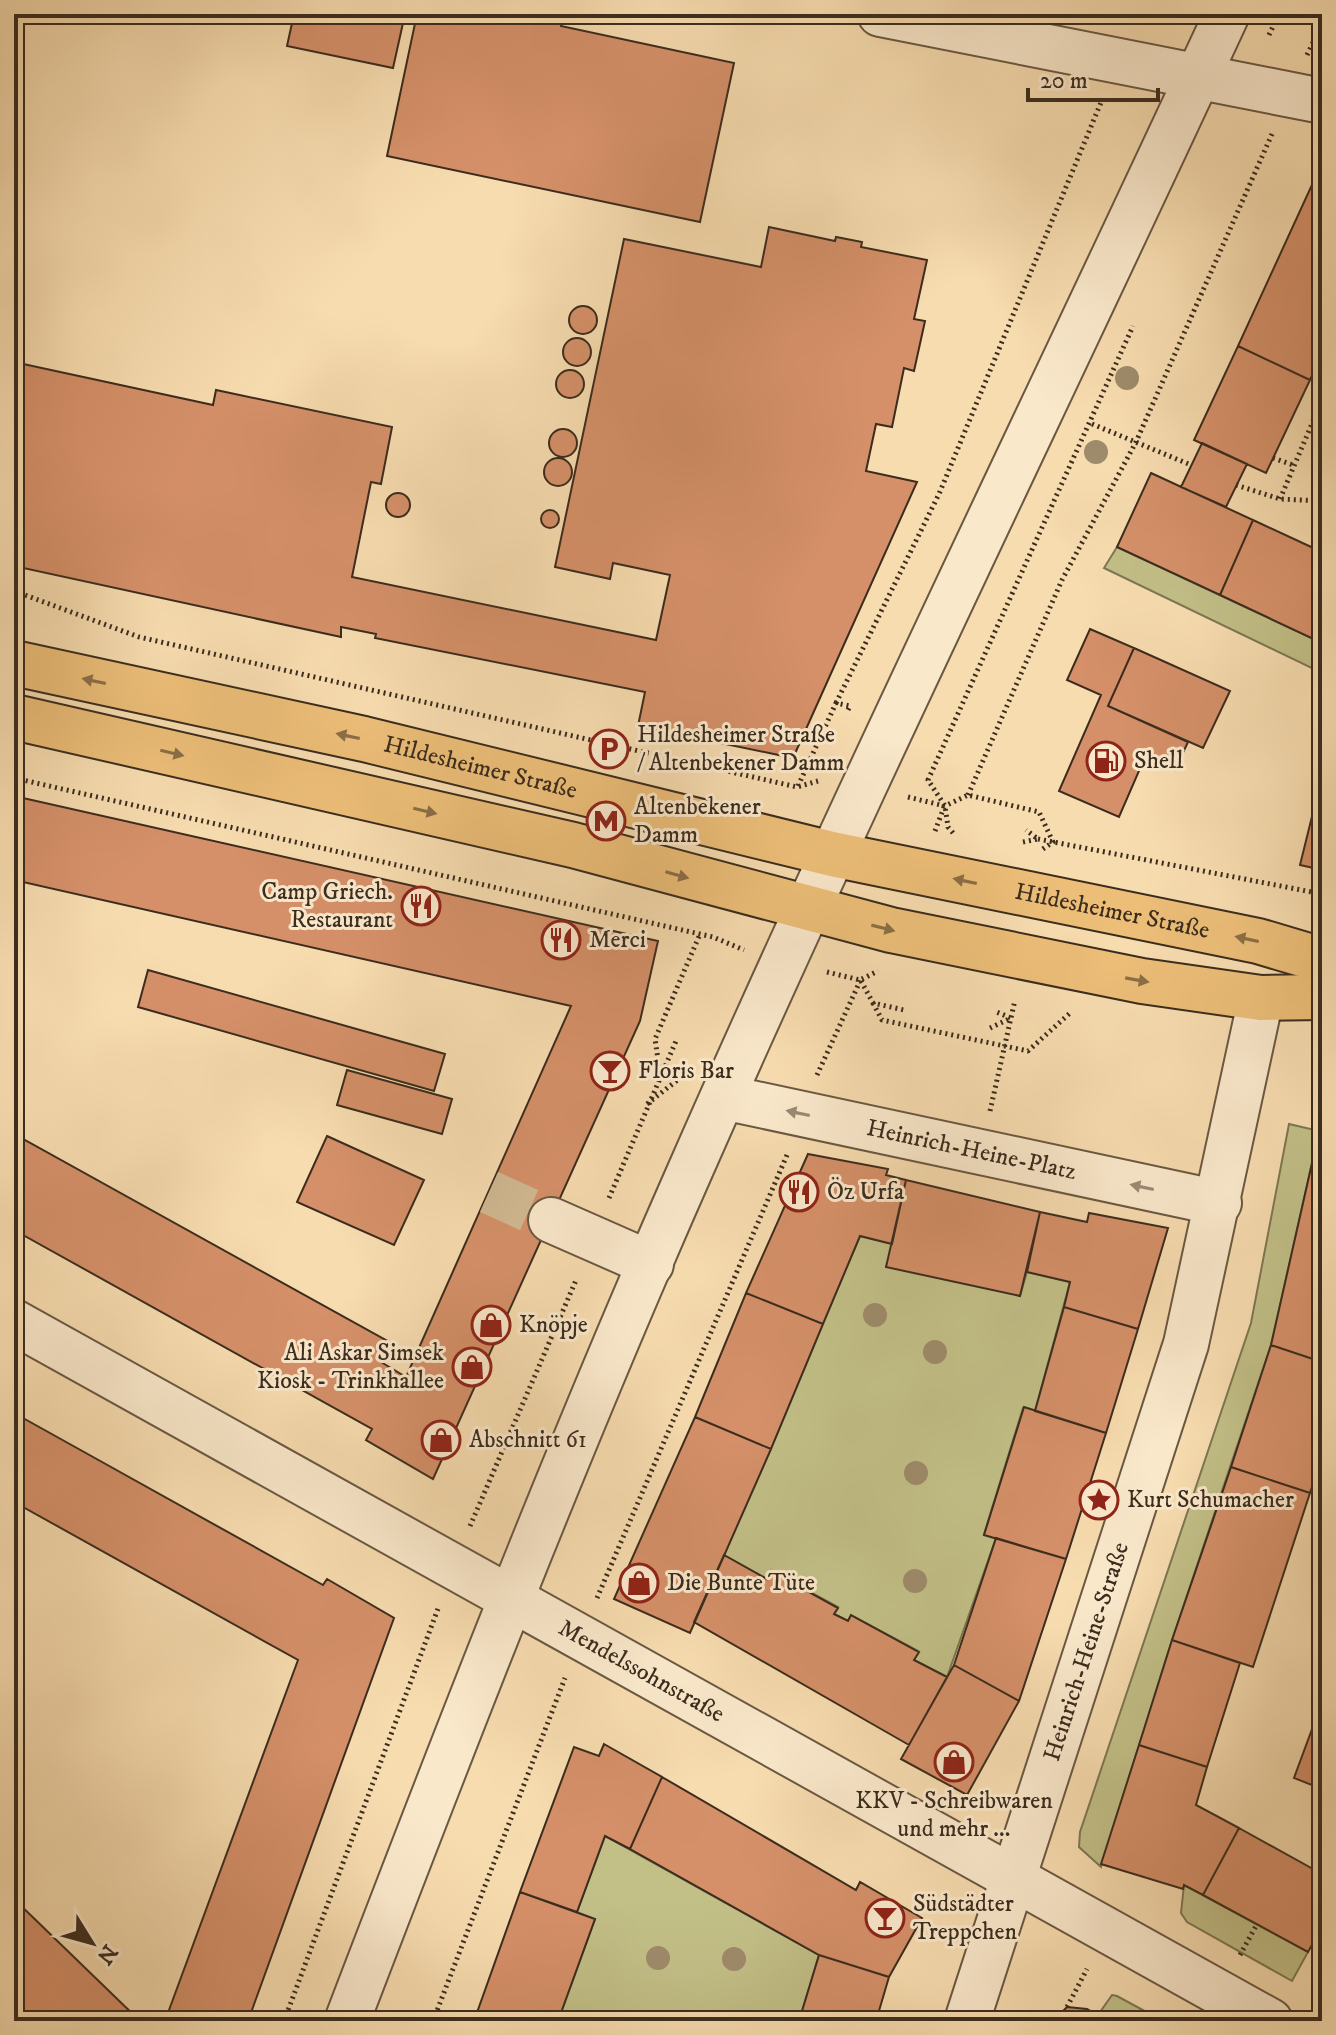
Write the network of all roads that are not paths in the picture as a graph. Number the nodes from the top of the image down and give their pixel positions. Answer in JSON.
{"nodes":[{"id":1,"x":880,"y":14,"type":"edge"},
{"id":2,"x":1227,"y":14,"type":"edge"},
{"id":3,"x":1197,"y":77,"type":"junction"},
{"id":4,"x":1306,"y":97,"type":"edge"},
{"id":5,"x":14,"y":663,"type":"edge"},
{"id":6,"x":14,"y":717,"type":"edge"},
{"id":7,"x":832,"y":854,"type":"junction"},
{"id":8,"x":807,"y":908,"type":"junction"},
{"id":9,"x":1322,"y":960,"type":"edge"},
{"id":10,"x":1322,"y":997,"type":"edge"},
{"id":11,"x":1261,"y":998,"type":"junction"},
{"id":12,"x":723,"y":1097,"type":"junction"},
{"id":13,"x":1219,"y":1203,"type":"junction"},
{"id":14,"x":551,"y":1220,"type":"tunnel mouth"},
{"id":15,"x":651,"y":1264,"type":"junction"},
{"id":16,"x":14,"y":1322,"type":"edge"},
{"id":17,"x":509,"y":1597,"type":"junction"},
{"id":18,"x":1012,"y":1876,"type":"junction"},
{"id":19,"x":347,"y":2021,"type":"edge"},
{"id":20,"x":967,"y":2021,"type":"edge"},
{"id":21,"x":1270,"y":2021,"type":"edge"}],
"edges":[{"from":1,"to":3,"type":"street"},
{"from":2,"to":3,"type":"street"},
{"from":3,"to":4,"type":"street"},
{"from":3,"to":7,"type":"street"},
{"from":7,"to":5,"type":"main road","name":"Hildesheimer Straße","one_way":true},
{"from":6,"to":8,"type":"main road","one_way":true},
{"from":7,"to":8,"type":"street"},
{"from":9,"to":7,"type":"main road","name":"Hildesheimer Straße","one_way":true},
{"from":8,"to":11,"type":"main road","one_way":true},
{"from":8,"to":12,"type":"street"},
{"from":10,"to":11,"type":"main road"},
{"from":11,"to":13,"type":"street","name":"Heinrich-Heine-Straße"},
{"from":13,"to":12,"type":"street","name":"Heinrich-Heine-Platz","one_way":true},
{"from":12,"to":15,"type":"street"},
{"from":13,"to":18,"type":"street","name":"Heinrich-Heine-Straße"},
{"from":14,"to":15,"type":"street"},
{"from":15,"to":17,"type":"street"},
{"from":16,"to":17,"type":"street","name":"Mendelssohnstraße"},
{"from":17,"to":18,"type":"street","name":"Mendelssohnstraße"},
{"from":17,"to":19,"type":"street"},
{"from":18,"to":20,"type":"street","name":"Heinrich-Heine-Straße"},
{"from":18,"to":21,"type":"street","name":"Mendelssohnstraße"}]}
